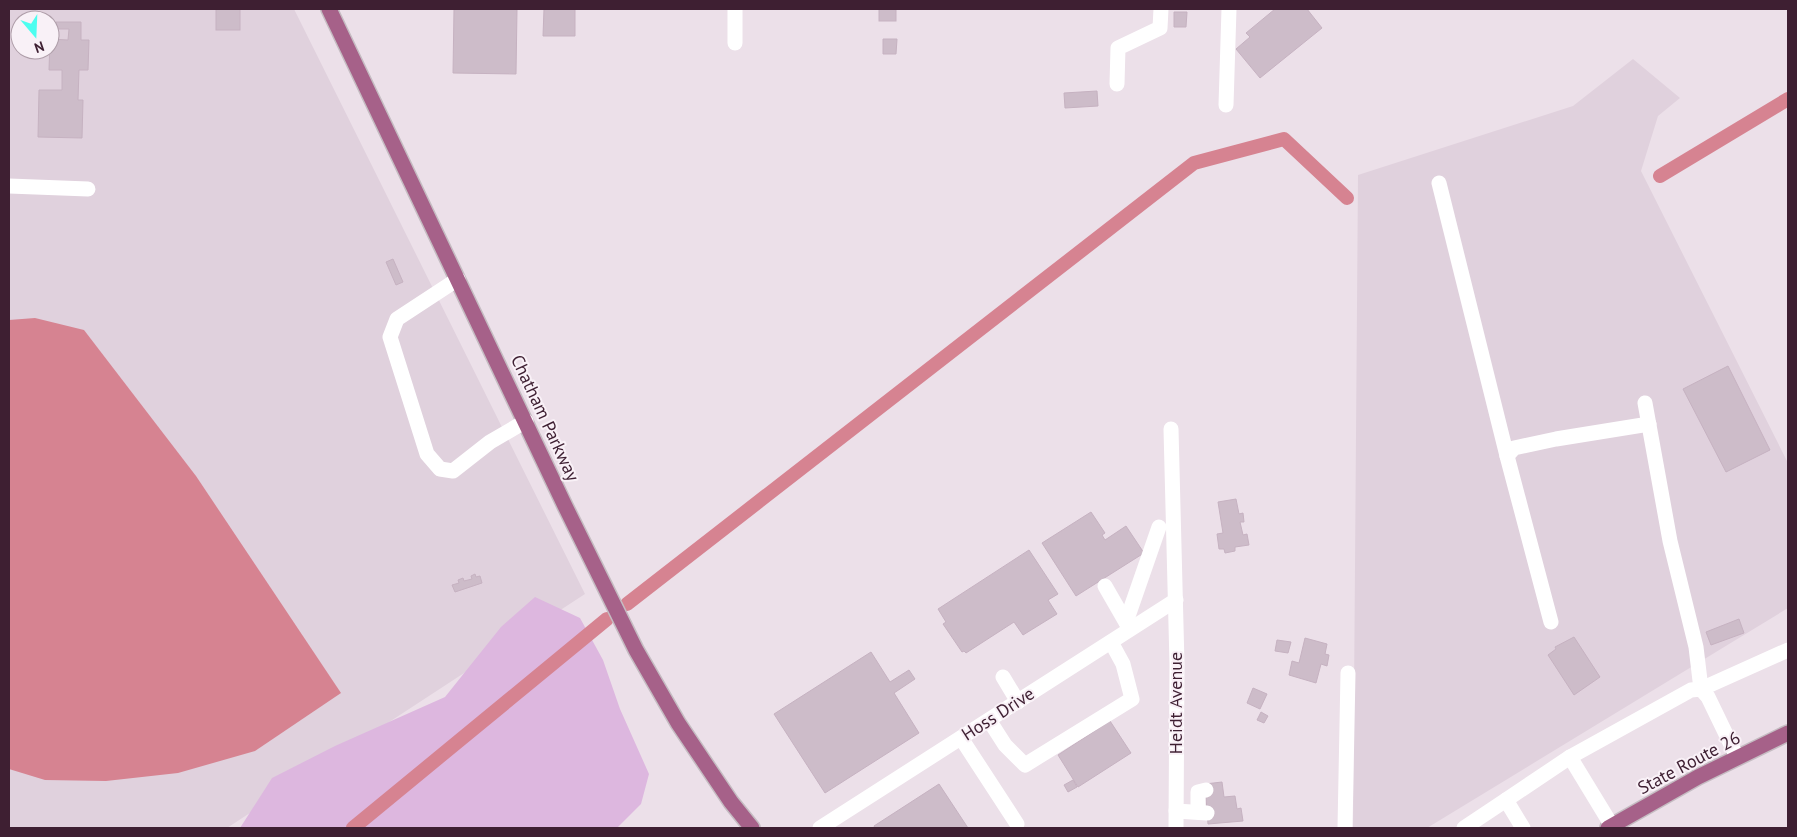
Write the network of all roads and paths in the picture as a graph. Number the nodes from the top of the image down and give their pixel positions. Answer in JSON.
{"nodes":[{"id":1,"x":329,"y":9,"type":"edge"},
{"id":2,"x":735,"y":9,"type":"edge"},
{"id":3,"x":1161,"y":9,"type":"edge"},
{"id":4,"x":1230,"y":9,"type":"edge"},
{"id":5,"x":735,"y":43,"type":"dead end"},
{"id":6,"x":1117,"y":84,"type":"dead end"},
{"id":7,"x":1226,"y":105,"type":"dead end"},
{"id":8,"x":1439,"y":183,"type":"dead end"},
{"id":9,"x":9,"y":186,"type":"edge"},
{"id":10,"x":88,"y":189,"type":"dead end"},
{"id":11,"x":458,"y":279,"type":"junction"},
{"id":12,"x":1645,"y":403,"type":"dead end"},
{"id":13,"x":526,"y":422,"type":"junction"},
{"id":14,"x":1648,"y":424,"type":"junction"},
{"id":15,"x":1171,"y":429,"type":"dead end"},
{"id":16,"x":1507,"y":456,"type":"junction"},
{"id":17,"x":1159,"y":526,"type":"dead end"},
{"id":18,"x":1104,"y":586,"type":"dead end"},
{"id":19,"x":1176,"y":600,"type":"junction"},
{"id":20,"x":1551,"y":622,"type":"dead end"},
{"id":21,"x":1128,"y":626,"type":"junction"},
{"id":22,"x":1111,"y":642,"type":"junction"},
{"id":23,"x":1788,"y":650,"type":"edge"},
{"id":24,"x":1348,"y":673,"type":"dead end"},
{"id":25,"x":1003,"y":677,"type":"dead end"},
{"id":26,"x":1701,"y":689,"type":"junction"},
{"id":27,"x":1018,"y":702,"type":"junction"},
{"id":28,"x":989,"y":720,"type":"junction"},
{"id":29,"x":1788,"y":733,"type":"edge"},
{"id":30,"x":962,"y":738,"type":"junction"},
{"id":31,"x":1570,"y":756,"type":"junction"},
{"id":32,"x":1737,"y":757,"type":"junction"},
{"id":33,"x":1206,"y":790,"type":"dead end"},
{"id":34,"x":1506,"y":800,"type":"junction"},
{"id":35,"x":1176,"y":811,"type":"junction"},
{"id":36,"x":841,"y":823,"type":"edge"},
{"id":37,"x":1017,"y":824,"type":"dead end"},
{"id":38,"x":1610,"y":827,"type":"edge"},
{"id":39,"x":752,"y":828,"type":"edge"},
{"id":40,"x":820,"y":828,"type":"edge"},
{"id":41,"x":1176,"y":828,"type":"edge"},
{"id":42,"x":1345,"y":828,"type":"edge"},
{"id":43,"x":1464,"y":828,"type":"edge"},
{"id":44,"x":1523,"y":828,"type":"edge"}],
"edges":[{"from":1,"to":11,"type":"main road","name":"Chatham Parkway"},
{"from":2,"to":5,"type":"street"},
{"from":3,"to":6,"type":"street"},
{"from":4,"to":7,"type":"street"},
{"from":8,"to":16,"type":"street"},
{"from":9,"to":10,"type":"street"},
{"from":11,"to":13,"type":"main road","name":"Chatham Parkway"},
{"from":11,"to":13,"type":"street"},
{"from":12,"to":14,"type":"street"},
{"from":13,"to":39,"type":"main road","name":"Chatham Parkway"},
{"from":14,"to":16,"type":"street"},
{"from":14,"to":26,"type":"street"},
{"from":15,"to":19,"type":"street","name":"Heidt Avenue"},
{"from":16,"to":20,"type":"street"},
{"from":17,"to":21,"type":"street"},
{"from":18,"to":21,"type":"street"},
{"from":19,"to":21,"type":"street","name":"Hoss Drive"},
{"from":19,"to":35,"type":"street","name":"Heidt Avenue"},
{"from":21,"to":22,"type":"street","name":"Hoss Drive"},
{"from":22,"to":27,"type":"street","name":"Hoss Drive"},
{"from":22,"to":28,"type":"street"},
{"from":23,"to":26,"type":"street"},
{"from":24,"to":42,"type":"street"},
{"from":25,"to":27,"type":"street"},
{"from":26,"to":31,"type":"street"},
{"from":26,"to":32,"type":"street"},
{"from":27,"to":28,"type":"street","name":"Hoss Drive"},
{"from":28,"to":30,"type":"street","name":"Hoss Drive"},
{"from":29,"to":32,"type":"main road","name":"State Route 26"},
{"from":30,"to":36,"type":"street","name":"Hoss Drive"},
{"from":30,"to":37,"type":"street"},
{"from":31,"to":34,"type":"street"},
{"from":31,"to":38,"type":"street"},
{"from":32,"to":38,"type":"main road","name":"State Route 26"},
{"from":33,"to":35,"type":"street"},
{"from":34,"to":43,"type":"street"},
{"from":34,"to":44,"type":"street"},
{"from":35,"to":41,"type":"street","name":"Heidt Avenue"},
{"from":36,"to":40,"type":"street","name":"Hoss Drive"}]}
